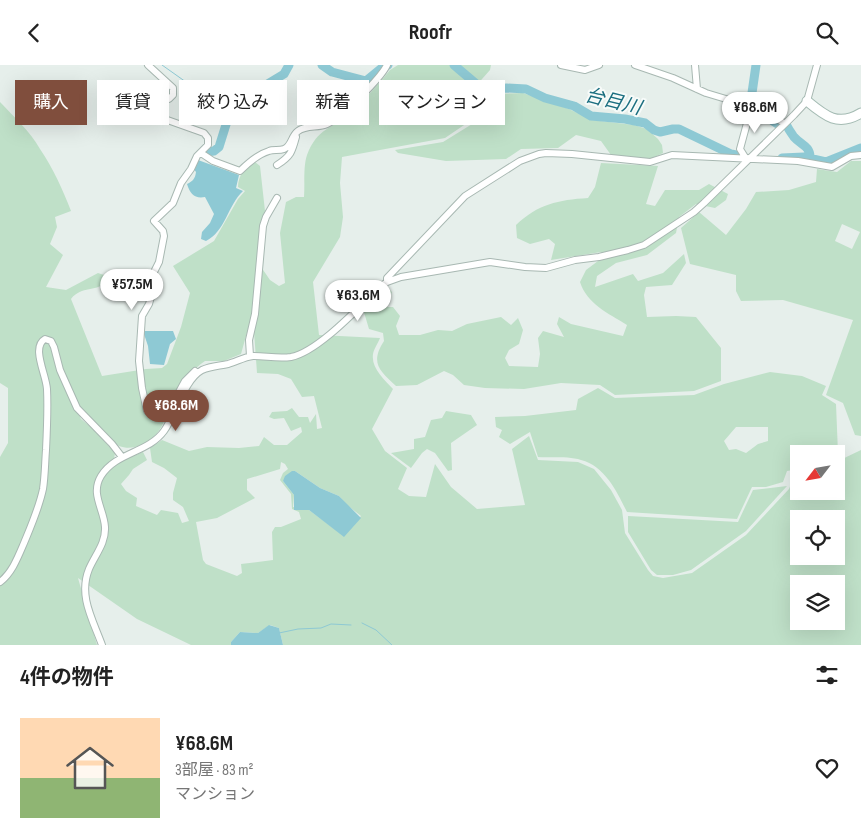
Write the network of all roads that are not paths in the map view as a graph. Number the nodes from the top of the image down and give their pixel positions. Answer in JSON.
{"nodes":[{"id":1,"x":148,"y":65,"type":"edge"},
{"id":2,"x":561,"y":65,"type":"edge"},
{"id":3,"x":598,"y":65,"type":"edge"},
{"id":4,"x":635,"y":65,"type":"edge"},
{"id":5,"x":695,"y":65,"type":"edge"},
{"id":6,"x":817,"y":65,"type":"edge"},
{"id":7,"x":387,"y":66,"type":"edge"},
{"id":8,"x":697,"y":89,"type":"junction"},
{"id":9,"x":807,"y":101,"type":"junction"},
{"id":10,"x":753,"y":112,"type":"junction"},
{"id":11,"x":861,"y":113,"type":"edge"},
{"id":12,"x":785,"y":124,"type":"junction"},
{"id":13,"x":309,"y":127,"type":"junction"},
{"id":14,"x":201,"y":153,"type":"junction"},
{"id":15,"x":861,"y":155,"type":"edge"},
{"id":16,"x":749,"y":160,"type":"junction"},
{"id":17,"x":277,"y":165,"type":"dead end"},
{"id":18,"x":277,"y":198,"type":"dead end"},
{"id":19,"x":387,"y":282,"type":"junction"},
{"id":20,"x":250,"y":356,"type":"junction"},
{"id":21,"x":202,"y":370,"type":"junction"},
{"id":22,"x":122,"y":457,"type":"junction"},
{"id":23,"x":0,"y":582,"type":"edge"},
{"id":24,"x":102,"y":645,"type":"edge"}],
"edges":[{"from":1,"to":14,"type":"street"},
{"from":2,"to":3,"type":"street"},
{"from":4,"to":8,"type":"street"},
{"from":5,"to":8,"type":"street"},
{"from":6,"to":9,"type":"street"},
{"from":7,"to":13,"type":"street"},
{"from":8,"to":10,"type":"street"},
{"from":9,"to":11,"type":"street"},
{"from":9,"to":12,"type":"street"},
{"from":10,"to":12,"type":"street"},
{"from":10,"to":16,"type":"street"},
{"from":12,"to":16,"type":"street"},
{"from":13,"to":14,"type":"street"},
{"from":13,"to":17,"type":"street"},
{"from":14,"to":21,"type":"street"},
{"from":15,"to":16,"type":"street"},
{"from":16,"to":19,"type":"street"},
{"from":16,"to":19,"type":"street"},
{"from":18,"to":20,"type":"street"},
{"from":19,"to":20,"type":"street"},
{"from":20,"to":21,"type":"street"},
{"from":21,"to":22,"type":"street"},
{"from":22,"to":23,"type":"street"},
{"from":22,"to":24,"type":"street"}]}
